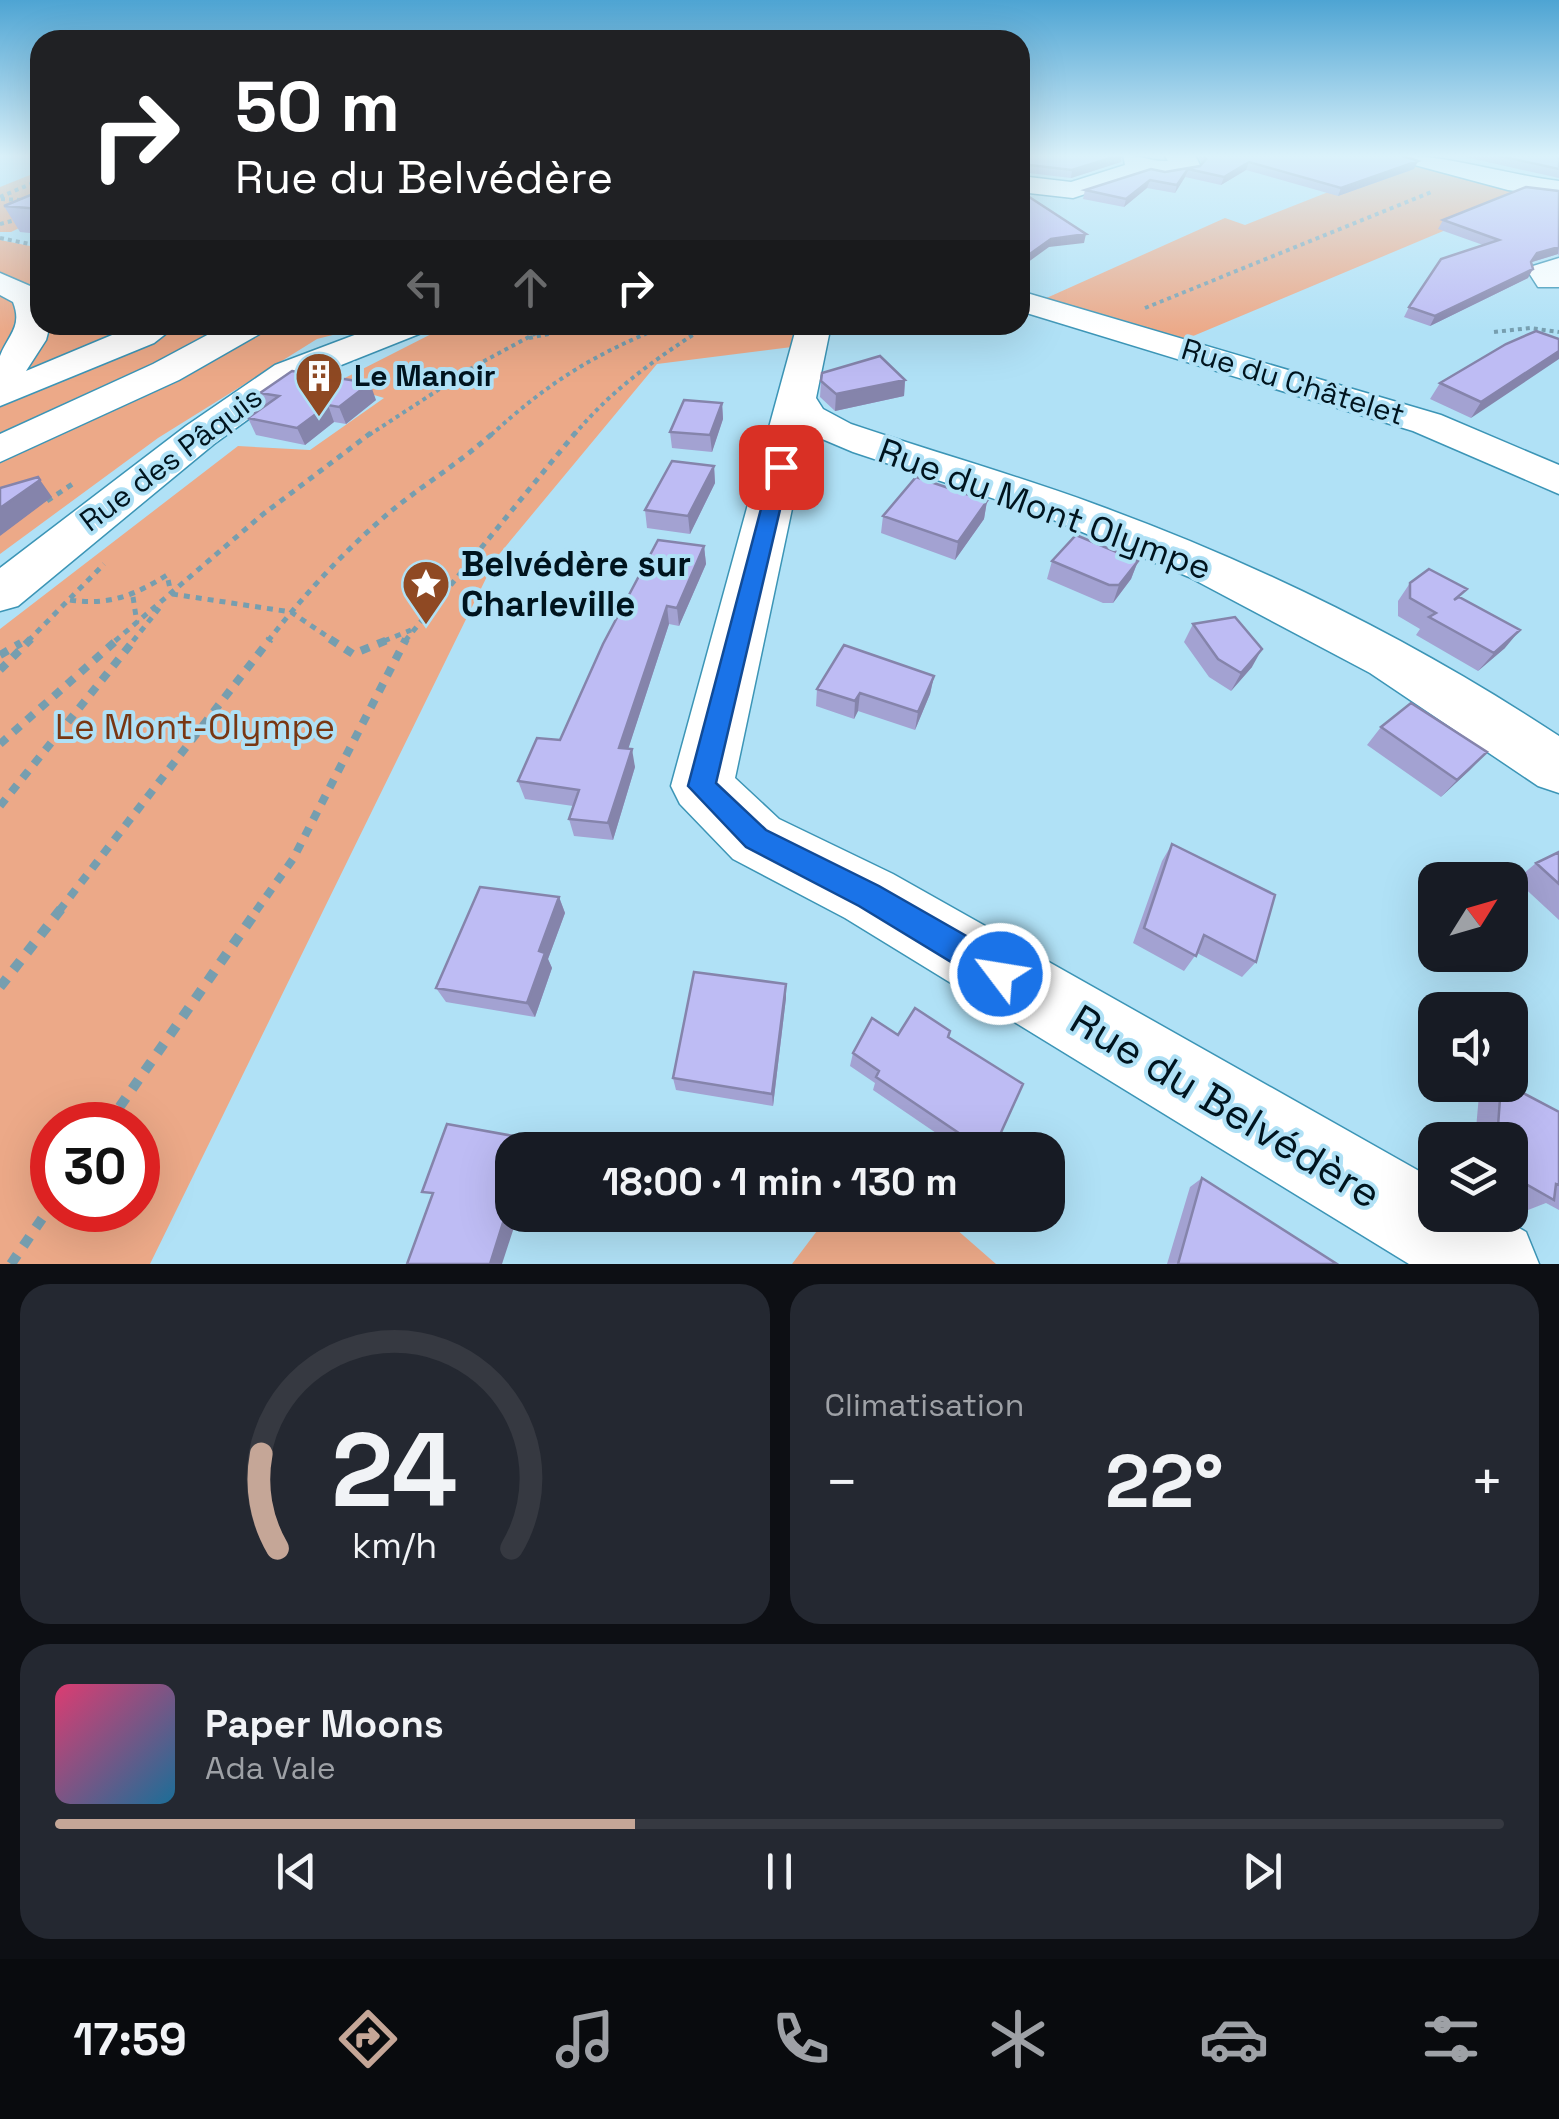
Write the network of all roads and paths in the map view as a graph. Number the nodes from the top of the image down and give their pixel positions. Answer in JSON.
{"nodes":[{"id":1,"x":1377,"y":214,"type":"edge"},
{"id":2,"x":25,"y":217,"type":"edge"},
{"id":3,"x":0,"y":224,"type":"edge"},
{"id":4,"x":0,"y":238,"type":"edge"},
{"id":5,"x":30,"y":244,"type":"edge"},
{"id":6,"x":0,"y":282,"type":"edge"},
{"id":7,"x":1030,"y":303,"type":"edge"},
{"id":8,"x":24,"y":305,"type":"edge"},
{"id":9,"x":1120,"y":330,"type":"junction"},
{"id":10,"x":30,"y":332,"type":"edge"},
{"id":11,"x":1494,"y":332,"type":"dead end"},
{"id":12,"x":1559,"y":332,"type":"edge"},
{"id":13,"x":31,"y":335,"type":"edge"},
{"id":14,"x":142,"y":335,"type":"edge"},
{"id":15,"x":166,"y":335,"type":"edge"},
{"id":16,"x":234,"y":335,"type":"edge"},
{"id":17,"x":381,"y":335,"type":"edge"},
{"id":18,"x":530,"y":335,"type":"edge"},
{"id":19,"x":542,"y":335,"type":"edge"},
{"id":20,"x":642,"y":335,"type":"edge"},
{"id":21,"x":692,"y":335,"type":"edge"},
{"id":22,"x":812,"y":335,"type":"edge"},
{"id":23,"x":522,"y":339,"type":"junction"},
{"id":24,"x":213,"y":347,"type":"junction"},
{"id":25,"x":0,"y":378,"type":"edge"},
{"id":26,"x":0,"y":396,"type":"edge"},
{"id":27,"x":796,"y":397,"type":"junction"},
{"id":28,"x":0,"y":450,"type":"edge"},
{"id":29,"x":1559,"y":481,"type":"edge"},
{"id":30,"x":0,"y":594,"type":"edge"},
{"id":31,"x":171,"y":594,"type":"junction"},
{"id":32,"x":133,"y":597,"type":"junction"},
{"id":33,"x":69,"y":600,"type":"dead end"},
{"id":34,"x":291,"y":612,"type":"junction"},
{"id":35,"x":137,"y":623,"type":"junction"},
{"id":36,"x":411,"y":629,"type":"junction"},
{"id":37,"x":0,"y":654,"type":"edge"},
{"id":38,"x":0,"y":670,"type":"edge"},
{"id":39,"x":0,"y":744,"type":"edge"},
{"id":40,"x":1559,"y":768,"type":"edge"},
{"id":41,"x":0,"y":806,"type":"edge"},
{"id":42,"x":0,"y":987,"type":"edge"},
{"id":43,"x":124,"y":1102,"type":"edge"},
{"id":44,"x":33,"y":1232,"type":"edge"},
{"id":45,"x":11,"y":1264,"type":"edge"},
{"id":46,"x":1494,"y":1264,"type":"edge"}],
"edges":[{"from":1,"to":9,"type":"path"},
{"from":2,"to":3,"type":"path"},
{"from":4,"to":5,"type":"path"},
{"from":6,"to":8,"type":"street"},
{"from":7,"to":9,"type":"street","name":"Rue du Châtelet"},
{"from":8,"to":10,"type":"street"},
{"from":9,"to":29,"type":"street","name":"Rue du Châtelet"},
{"from":11,"to":12,"type":"path"},
{"from":13,"to":25,"type":"street"},
{"from":14,"to":26,"type":"street"},
{"from":15,"to":24,"type":"street"},
{"from":16,"to":24,"type":"street"},
{"from":17,"to":30,"type":"street","name":"Rue des Pâquis"},
{"from":18,"to":23,"type":"path"},
{"from":19,"to":23,"type":"path"},
{"from":20,"to":34,"type":"path"},
{"from":21,"to":36,"type":"path"},
{"from":22,"to":27,"type":"street","name":"Rue du Belvédère"},
{"from":23,"to":31,"type":"path"},
{"from":24,"to":28,"type":"street"},
{"from":27,"to":40,"type":"street","name":"Rue du Mont Olympe"},
{"from":27,"to":46,"type":"street","name":"Rue du Belvédère"},
{"from":31,"to":32,"type":"path"},
{"from":31,"to":34,"type":"path"},
{"from":31,"to":35,"type":"path"},
{"from":31,"to":41,"type":"path"},
{"from":32,"to":33,"type":"path"},
{"from":32,"to":35,"type":"path"},
{"from":34,"to":36,"type":"path"},
{"from":34,"to":42,"type":"path"},
{"from":35,"to":39,"type":"path"},
{"from":36,"to":43,"type":"path"},
{"from":37,"to":38,"type":"path"},
{"from":44,"to":45,"type":"path"}]}
